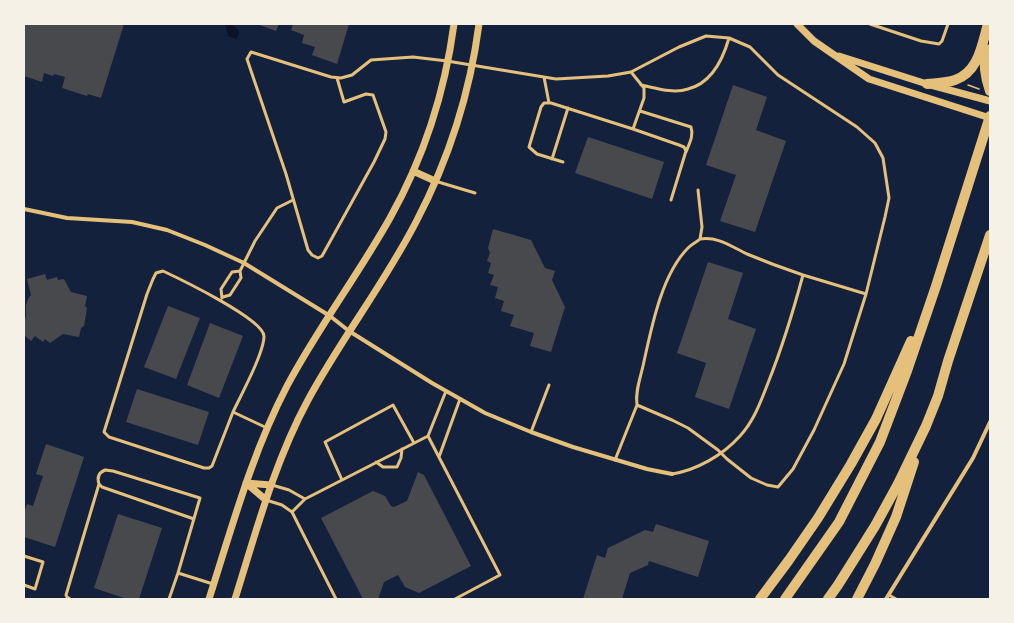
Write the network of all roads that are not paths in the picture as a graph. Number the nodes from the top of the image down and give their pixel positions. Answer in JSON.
{"nodes":[{"id":1,"x":454,"y":24,"type":"edge"},
{"id":2,"x":479,"y":24,"type":"edge"},
{"id":3,"x":797,"y":24,"type":"edge"},
{"id":4,"x":870,"y":24,"type":"edge"},
{"id":5,"x":948,"y":24,"type":"edge"},
{"id":6,"x":988,"y":24,"type":"edge"},
{"id":7,"x":990,"y":34,"type":"edge"},
{"id":8,"x":729,"y":38,"type":"junction"},
{"id":9,"x":831,"y":54,"type":"junction"},
{"id":10,"x":448,"y":61,"type":"junction"},
{"id":11,"x":472,"y":66,"type":"junction"},
{"id":12,"x":631,"y":72,"type":"junction"},
{"id":13,"x":544,"y":77,"type":"junction"},
{"id":14,"x":337,"y":78,"type":"junction"},
{"id":15,"x":927,"y":84,"type":"junction"},
{"id":16,"x":641,"y":85,"type":"junction"},
{"id":17,"x":986,"y":90,"type":"edge"},
{"id":18,"x":990,"y":101,"type":"edge"},
{"id":19,"x":549,"y":103,"type":"junction"},
{"id":20,"x":568,"y":108,"type":"junction"},
{"id":21,"x":640,"y":111,"type":"junction"},
{"id":22,"x":989,"y":116,"type":"edge"},
{"id":23,"x":633,"y":130,"type":"junction"},
{"id":24,"x":686,"y":153,"type":"junction"},
{"id":25,"x":552,"y":158,"type":"junction"},
{"id":26,"x":563,"y":162,"type":"dead end"},
{"id":27,"x":413,"y":171,"type":"junction"},
{"id":28,"x":435,"y":180,"type":"junction"},
{"id":29,"x":698,"y":190,"type":"dead end"},
{"id":30,"x":475,"y":193,"type":"dead end"},
{"id":31,"x":293,"y":200,"type":"junction"},
{"id":32,"x":671,"y":200,"type":"dead end"},
{"id":33,"x":24,"y":209,"type":"edge"},
{"id":34,"x":990,"y":235,"type":"edge"},
{"id":35,"x":700,"y":238,"type":"junction"},
{"id":36,"x":244,"y":263,"type":"junction"},
{"id":37,"x":240,"y":271,"type":"junction"},
{"id":38,"x":803,"y":276,"type":"junction"},
{"id":39,"x":936,"y":286,"type":"junction"},
{"id":40,"x":866,"y":294,"type":"junction"},
{"id":41,"x":223,"y":297,"type":"junction"},
{"id":42,"x":220,"y":301,"type":"junction"},
{"id":43,"x":330,"y":316,"type":"junction"},
{"id":44,"x":349,"y":331,"type":"junction"},
{"id":45,"x":549,"y":385,"type":"dead end"},
{"id":46,"x":446,"y":391,"type":"junction"},
{"id":47,"x":460,"y":399,"type":"junction"},
{"id":48,"x":637,"y":405,"type":"junction"},
{"id":49,"x":233,"y":412,"type":"junction"},
{"id":50,"x":990,"y":422,"type":"edge"},
{"id":51,"x":926,"y":426,"type":"junction"},
{"id":52,"x":267,"y":428,"type":"junction"},
{"id":53,"x":531,"y":432,"type":"junction"},
{"id":54,"x":428,"y":436,"type":"junction"},
{"id":55,"x":414,"y":443,"type":"junction"},
{"id":56,"x":402,"y":449,"type":"junction"},
{"id":57,"x":721,"y":453,"type":"junction"},
{"id":58,"x":439,"y":457,"type":"junction"},
{"id":59,"x":614,"y":460,"type":"junction"},
{"id":60,"x":376,"y":462,"type":"junction"},
{"id":61,"x":672,"y":474,"type":"joint"},
{"id":62,"x":342,"y":480,"type":"junction"},
{"id":63,"x":246,"y":482,"type":"junction"},
{"id":64,"x":98,"y":484,"type":"junction"},
{"id":65,"x":271,"y":485,"type":"junction"},
{"id":66,"x":305,"y":499,"type":"junction"},
{"id":67,"x":266,"y":500,"type":"junction"},
{"id":68,"x":292,"y":512,"type":"junction"},
{"id":69,"x":194,"y":519,"type":"junction"},
{"id":70,"x":24,"y":556,"type":"edge"},
{"id":71,"x":178,"y":573,"type":"junction"},
{"id":72,"x":213,"y":584,"type":"junction"},
{"id":73,"x":24,"y":585,"type":"edge"},
{"id":74,"x":888,"y":597,"type":"edge"},
{"id":75,"x":70,"y":599,"type":"edge"},
{"id":76,"x":169,"y":599,"type":"edge"},
{"id":77,"x":209,"y":599,"type":"edge"},
{"id":78,"x":235,"y":599,"type":"edge"},
{"id":79,"x":336,"y":599,"type":"edge"},
{"id":80,"x":455,"y":599,"type":"edge"},
{"id":81,"x":760,"y":599,"type":"edge"},
{"id":82,"x":785,"y":599,"type":"edge"},
{"id":83,"x":828,"y":599,"type":"edge"},
{"id":84,"x":857,"y":599,"type":"edge"},
{"id":85,"x":896,"y":599,"type":"edge"}],
"edges":[{"from":1,"to":10,"type":"street"},
{"from":2,"to":11,"type":"street"},
{"from":3,"to":9,"type":"street"},
{"from":4,"to":5,"type":"lane"},
{"from":6,"to":15,"type":"highway"},
{"from":7,"to":17,"type":"highway"},
{"from":8,"to":12,"type":"lane"},
{"from":8,"to":16,"type":"lane"},
{"from":8,"to":40,"type":"lane"},
{"from":9,"to":15,"type":"street"},
{"from":9,"to":22,"type":"street"},
{"from":10,"to":11,"type":"lane"},
{"from":10,"to":14,"type":"lane"},
{"from":10,"to":27,"type":"street"},
{"from":11,"to":13,"type":"lane"},
{"from":11,"to":28,"type":"street"},
{"from":12,"to":13,"type":"lane"},
{"from":12,"to":16,"type":"lane"},
{"from":13,"to":19,"type":"lane"},
{"from":14,"to":31,"type":"lane"},
{"from":14,"to":31,"type":"lane"},
{"from":15,"to":18,"type":"street"},
{"from":16,"to":21,"type":"lane"},
{"from":19,"to":20,"type":"lane"},
{"from":19,"to":25,"type":"lane"},
{"from":20,"to":23,"type":"lane"},
{"from":20,"to":25,"type":"lane"},
{"from":21,"to":23,"type":"lane"},
{"from":21,"to":24,"type":"lane"},
{"from":22,"to":39,"type":"highway"},
{"from":23,"to":24,"type":"lane"},
{"from":24,"to":32,"type":"lane"},
{"from":25,"to":26,"type":"lane"},
{"from":27,"to":28,"type":"street"},
{"from":27,"to":43,"type":"street"},
{"from":28,"to":30,"type":"lane"},
{"from":28,"to":44,"type":"street"},
{"from":29,"to":35,"type":"lane"},
{"from":31,"to":36,"type":"lane"},
{"from":33,"to":36,"type":"street"},
{"from":34,"to":51,"type":"highway"},
{"from":35,"to":38,"type":"lane"},
{"from":35,"to":48,"type":"lane"},
{"from":36,"to":37,"type":"lane"},
{"from":36,"to":43,"type":"street"},
{"from":37,"to":41,"type":"lane"},
{"from":37,"to":41,"type":"lane"},
{"from":38,"to":40,"type":"lane"},
{"from":38,"to":57,"type":"lane"},
{"from":39,"to":81,"type":"highway"},
{"from":39,"to":82,"type":"highway"},
{"from":40,"to":57,"type":"lane"},
{"from":41,"to":42,"type":"lane"},
{"from":42,"to":49,"type":"lane"},
{"from":42,"to":49,"type":"lane"},
{"from":43,"to":44,"type":"street"},
{"from":43,"to":52,"type":"street"},
{"from":44,"to":46,"type":"street"},
{"from":44,"to":65,"type":"street"},
{"from":45,"to":53,"type":"lane"},
{"from":46,"to":47,"type":"street"},
{"from":46,"to":54,"type":"lane"},
{"from":47,"to":53,"type":"street"},
{"from":47,"to":58,"type":"lane"},
{"from":48,"to":57,"type":"lane"},
{"from":48,"to":59,"type":"lane"},
{"from":49,"to":52,"type":"lane"},
{"from":50,"to":74,"type":"street"},
{"from":51,"to":83,"type":"highway"},
{"from":51,"to":84,"type":"highway"},
{"from":52,"to":63,"type":"street"},
{"from":53,"to":59,"type":"street"},
{"from":54,"to":55,"type":"lane"},
{"from":54,"to":58,"type":"lane"},
{"from":55,"to":56,"type":"lane"},
{"from":55,"to":62,"type":"lane"},
{"from":56,"to":60,"type":"lane"},
{"from":56,"to":60,"type":"lane"},
{"from":57,"to":61,"type":"lane"},
{"from":58,"to":80,"type":"lane"},
{"from":59,"to":61,"type":"street"},
{"from":60,"to":62,"type":"lane"},
{"from":62,"to":66,"type":"lane"},
{"from":63,"to":65,"type":"street"},
{"from":63,"to":67,"type":"street"},
{"from":63,"to":72,"type":"street"},
{"from":64,"to":69,"type":"lane"},
{"from":64,"to":69,"type":"lane"},
{"from":64,"to":75,"type":"lane"},
{"from":65,"to":66,"type":"lane"},
{"from":65,"to":67,"type":"street"},
{"from":66,"to":68,"type":"lane"},
{"from":67,"to":68,"type":"lane"},
{"from":67,"to":78,"type":"street"},
{"from":68,"to":79,"type":"lane"},
{"from":69,"to":71,"type":"lane"},
{"from":70,"to":73,"type":"lane"},
{"from":71,"to":72,"type":"lane"},
{"from":71,"to":76,"type":"lane"},
{"from":72,"to":77,"type":"street"},
{"from":74,"to":85,"type":"lane"}]}
